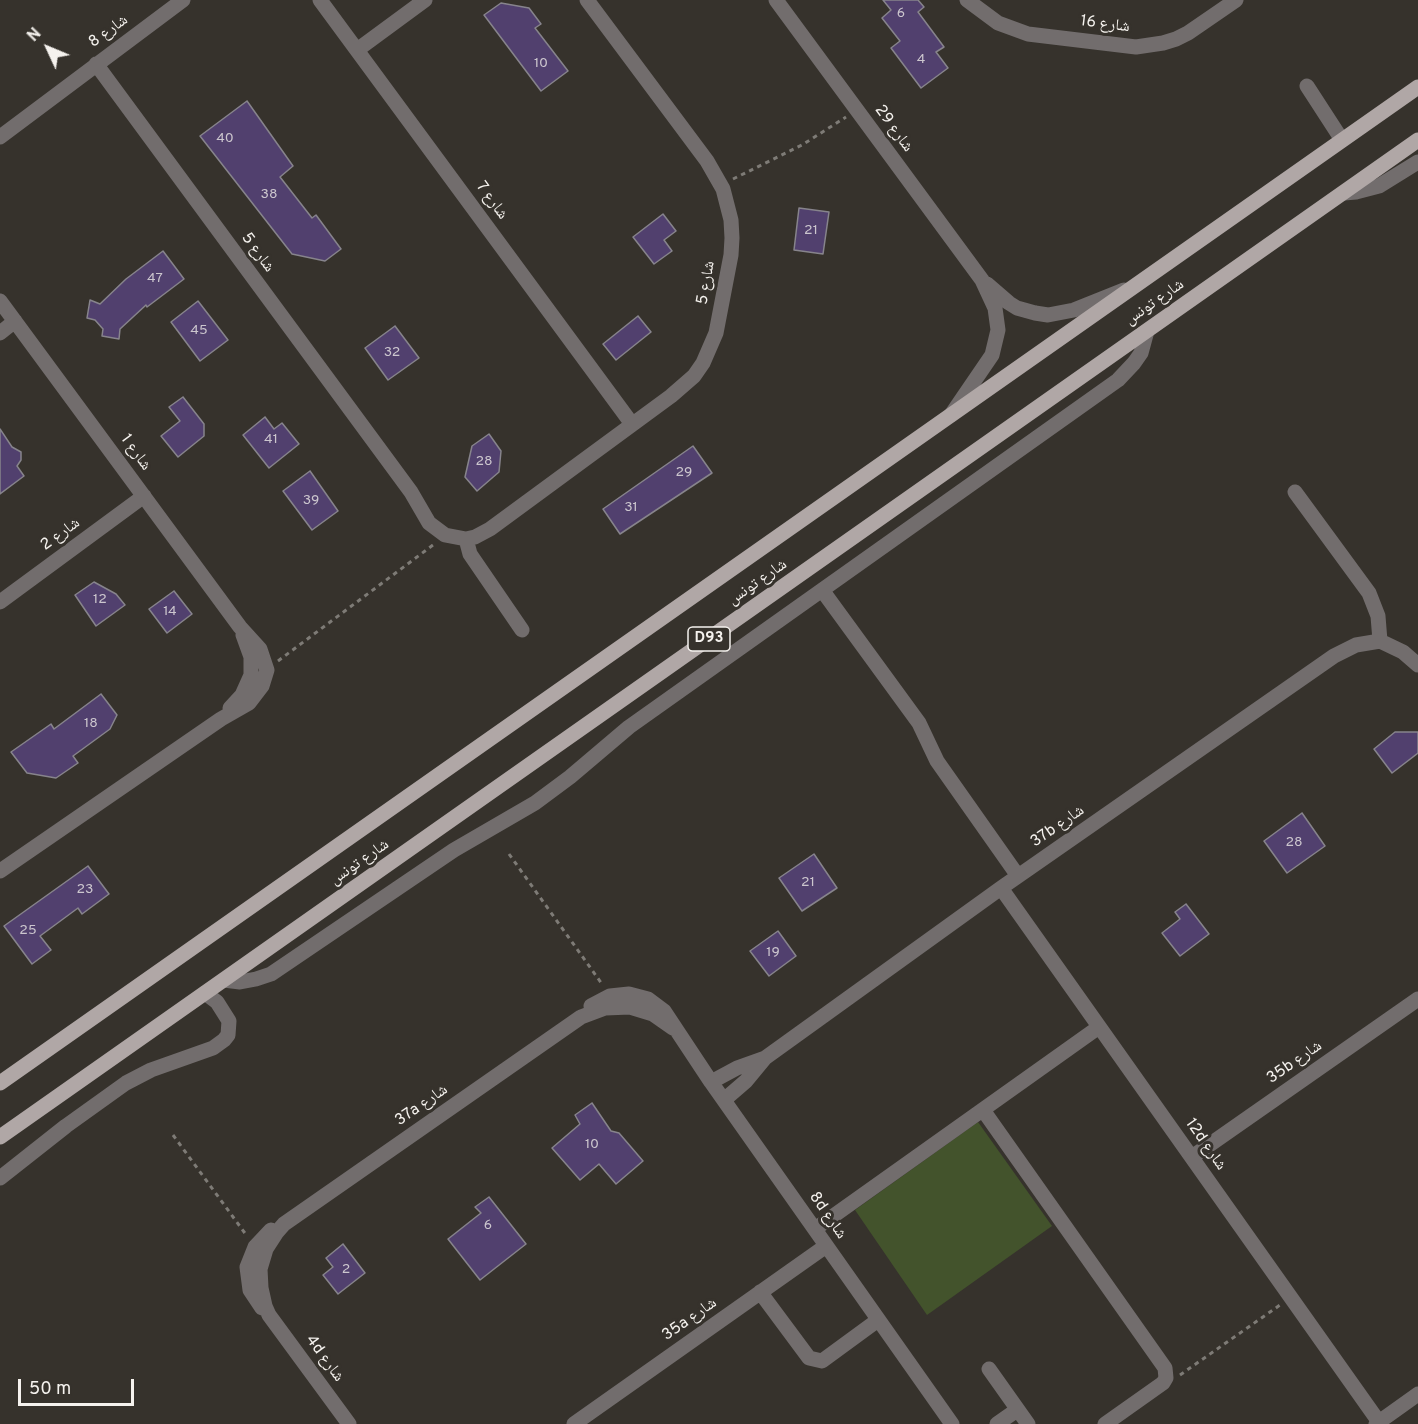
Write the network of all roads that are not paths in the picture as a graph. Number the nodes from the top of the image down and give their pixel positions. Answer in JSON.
{"nodes":[{"id":1,"x":183,"y":0,"type":"edge"},
{"id":2,"x":320,"y":0,"type":"edge"},
{"id":3,"x":424,"y":0,"type":"edge"},
{"id":4,"x":587,"y":0,"type":"edge"},
{"id":5,"x":776,"y":0,"type":"edge"},
{"id":6,"x":967,"y":0,"type":"edge"},
{"id":7,"x":1235,"y":0,"type":"edge"},
{"id":8,"x":357,"y":50,"type":"junction"},
{"id":9,"x":96,"y":64,"type":"junction"},
{"id":10,"x":1307,"y":86,"type":"dead end"},
{"id":11,"x":1418,"y":87,"type":"edge"},
{"id":12,"x":0,"y":137,"type":"edge"},
{"id":13,"x":1342,"y":140,"type":"junction"},
{"id":14,"x":1418,"y":140,"type":"edge"},
{"id":15,"x":1418,"y":162,"type":"edge"},
{"id":16,"x":1344,"y":193,"type":"junction"},
{"id":17,"x":982,"y":280,"type":"junction"},
{"id":18,"x":1135,"y":286,"type":"junction"},
{"id":19,"x":0,"y":301,"type":"edge"},
{"id":20,"x":15,"y":321,"type":"junction"},
{"id":21,"x":1147,"y":331,"type":"junction"},
{"id":22,"x":0,"y":333,"type":"edge"},
{"id":23,"x":951,"y":415,"type":"junction"},
{"id":24,"x":632,"y":424,"type":"junction"},
{"id":25,"x":411,"y":492,"type":"junction"},
{"id":26,"x":1295,"y":492,"type":"dead end"},
{"id":27,"x":144,"y":496,"type":"junction"},
{"id":28,"x":504,"y":517,"type":"junction"},
{"id":29,"x":466,"y":539,"type":"junction"},
{"id":30,"x":822,"y":590,"type":"junction"},
{"id":31,"x":0,"y":602,"type":"edge"},
{"id":32,"x":240,"y":627,"type":"junction"},
{"id":33,"x":522,"y":630,"type":"dead end"},
{"id":34,"x":1380,"y":641,"type":"junction"},
{"id":35,"x":1418,"y":665,"type":"edge"},
{"id":36,"x":221,"y":719,"type":"junction"},
{"id":37,"x":0,"y":871,"type":"edge"},
{"id":38,"x":1018,"y":876,"type":"junction"},
{"id":39,"x":1001,"y":888,"type":"junction"},
{"id":40,"x":224,"y":980,"type":"junction"},
{"id":41,"x":205,"y":993,"type":"junction"},
{"id":42,"x":1418,"y":999,"type":"edge"},
{"id":43,"x":629,"y":1000,"type":"junction"},
{"id":44,"x":581,"y":1017,"type":"junction"},
{"id":45,"x":1099,"y":1027,"type":"junction"},
{"id":46,"x":765,"y":1058,"type":"junction"},
{"id":47,"x":711,"y":1082,"type":"junction"},
{"id":48,"x":0,"y":1083,"type":"edge"},
{"id":49,"x":724,"y":1100,"type":"junction"},
{"id":50,"x":982,"y":1110,"type":"junction"},
{"id":51,"x":17,"y":1125,"type":"junction"},
{"id":52,"x":0,"y":1137,"type":"edge"},
{"id":53,"x":0,"y":1147,"type":"edge"},
{"id":54,"x":1192,"y":1157,"type":"junction"},
{"id":55,"x":0,"y":1178,"type":"edge"},
{"id":56,"x":284,"y":1224,"type":"junction"},
{"id":57,"x":815,"y":1229,"type":"junction"},
{"id":58,"x":826,"y":1246,"type":"junction"},
{"id":59,"x":254,"y":1268,"type":"junction"},
{"id":60,"x":760,"y":1293,"type":"junction"},
{"id":61,"x":878,"y":1320,"type":"junction"},
{"id":62,"x":989,"y":1369,"type":"dead end"},
{"id":63,"x":1418,"y":1394,"type":"edge"},
{"id":64,"x":1017,"y":1410,"type":"junction"},
{"id":65,"x":1378,"y":1423,"type":"edge"},
{"id":66,"x":349,"y":1424,"type":"edge"},
{"id":67,"x":574,"y":1424,"type":"edge"},
{"id":68,"x":952,"y":1424,"type":"edge"},
{"id":69,"x":997,"y":1424,"type":"edge"},
{"id":70,"x":1028,"y":1424,"type":"edge"},
{"id":71,"x":1105,"y":1424,"type":"edge"}],
"edges":[{"from":1,"to":9,"type":"street","name":"شارع 8"},
{"from":2,"to":8,"type":"street","name":"شارع 7"},
{"from":3,"to":8,"type":"street"},
{"from":4,"to":24,"type":"street","name":"شارع 5"},
{"from":5,"to":17,"type":"street","name":"شارع 29"},
{"from":6,"to":7,"type":"street","name":"شارع 16"},
{"from":8,"to":24,"type":"street","name":"شارع 7"},
{"from":9,"to":12,"type":"street","name":"شارع 8"},
{"from":9,"to":25,"type":"street","name":"شارع 5"},
{"from":10,"to":13,"type":"street"},
{"from":11,"to":13,"type":"main road","name":"شارع تونس","number":"D93"},
{"from":13,"to":18,"type":"main road","name":"شارع تونس","number":"D93"},
{"from":14,"to":16,"type":"main road","name":"شارع تونس","number":"D93"},
{"from":15,"to":16,"type":"street"},
{"from":16,"to":21,"type":"main road","name":"شارع تونس","number":"D93"},
{"from":17,"to":18,"type":"street","name":"شارع 29"},
{"from":17,"to":23,"type":"street","name":"شارع 29"},
{"from":18,"to":23,"type":"main road","name":"شارع تونس","number":"D93"},
{"from":19,"to":20,"type":"street","name":"شارع 1"},
{"from":20,"to":22,"type":"street"},
{"from":20,"to":27,"type":"street","name":"شارع 1"},
{"from":21,"to":30,"type":"street"},
{"from":21,"to":40,"type":"main road","name":"شارع تونس","number":"D93"},
{"from":23,"to":48,"type":"main road","name":"شارع تونس","number":"D93"},
{"from":24,"to":28,"type":"street","name":"شارع 5"},
{"from":25,"to":28,"type":"street","name":"شارع 5"},
{"from":25,"to":29,"type":"street","name":"شارع 5"},
{"from":26,"to":34,"type":"street"},
{"from":27,"to":31,"type":"street","name":"شارع 2"},
{"from":27,"to":32,"type":"street","name":"شارع 1"},
{"from":28,"to":29,"type":"street","name":"شارع 5"},
{"from":29,"to":33,"type":"street"},
{"from":30,"to":38,"type":"street"},
{"from":30,"to":40,"type":"street"},
{"from":32,"to":36,"type":"street","name":"شارع 1"},
{"from":32,"to":36,"type":"street","name":"شارع 1"},
{"from":34,"to":35,"type":"street"},
{"from":34,"to":38,"type":"street","name":"37b شارع"},
{"from":36,"to":37,"type":"street","name":"شارع 1"},
{"from":38,"to":39,"type":"street","name":"37b شارع"},
{"from":39,"to":45,"type":"street","name":"12d شارع"},
{"from":39,"to":46,"type":"street","name":"37b شارع"},
{"from":40,"to":41,"type":"main road","name":"شارع تونس","number":"D93"},
{"from":41,"to":51,"type":"main road","name":"شارع تونس","number":"D93"},
{"from":41,"to":55,"type":"street"},
{"from":42,"to":54,"type":"street","name":"35b شارع"},
{"from":43,"to":44,"type":"street","name":"37a شارع"},
{"from":43,"to":44,"type":"street","name":"37a شارع"},
{"from":43,"to":47,"type":"street","name":"8d شارع"},
{"from":44,"to":56,"type":"street","name":"37a شارع"},
{"from":45,"to":50,"type":"street"},
{"from":45,"to":54,"type":"street","name":"12d شارع"},
{"from":46,"to":47,"type":"street","name":"37b شارع"},
{"from":46,"to":49,"type":"street","name":"37b شارع"},
{"from":47,"to":49,"type":"street","name":"8d شارع"},
{"from":49,"to":57,"type":"street","name":"8d شارع"},
{"from":50,"to":57,"type":"street"},
{"from":50,"to":71,"type":"street"},
{"from":51,"to":52,"type":"main road","name":"شارع تونس","number":"D93"},
{"from":51,"to":53,"type":"main road"},
{"from":54,"to":65,"type":"street","name":"12d شارع"},
{"from":56,"to":59,"type":"street","name":"37a شارع"},
{"from":56,"to":59,"type":"street","name":"37a شارع"},
{"from":57,"to":58,"type":"street","name":"8d شارع"},
{"from":58,"to":60,"type":"street","name":"35a شارع"},
{"from":58,"to":61,"type":"street","name":"8d شارع"},
{"from":59,"to":66,"type":"street","name":"4d شارع"},
{"from":60,"to":61,"type":"street"},
{"from":60,"to":67,"type":"street","name":"35a شارع"},
{"from":61,"to":68,"type":"street","name":"8d شارع"},
{"from":62,"to":64,"type":"street"},
{"from":63,"to":65,"type":"street"},
{"from":64,"to":69,"type":"street"},
{"from":64,"to":70,"type":"street"}]}
